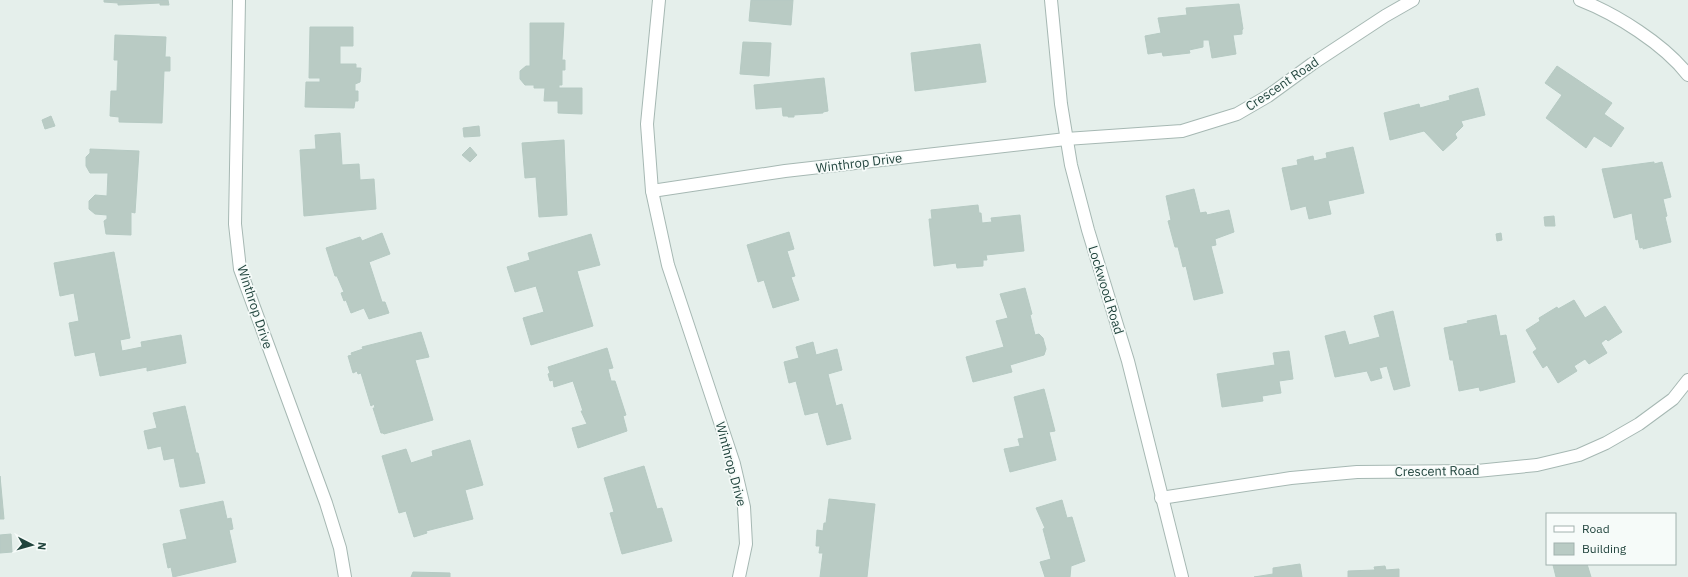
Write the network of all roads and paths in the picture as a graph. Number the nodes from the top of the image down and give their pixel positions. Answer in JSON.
{"nodes":[{"id":1,"x":239,"y":0,"type":"edge"},
{"id":2,"x":659,"y":0,"type":"edge"},
{"id":3,"x":1051,"y":0,"type":"edge"},
{"id":4,"x":1413,"y":0,"type":"edge"},
{"id":5,"x":1580,"y":0,"type":"edge"},
{"id":6,"x":1688,"y":75,"type":"edge"},
{"id":7,"x":1066,"y":139,"type":"junction"},
{"id":8,"x":652,"y":192,"type":"junction"},
{"id":9,"x":1688,"y":380,"type":"edge"},
{"id":10,"x":1162,"y":498,"type":"junction"},
{"id":11,"x":345,"y":577,"type":"edge"},
{"id":12,"x":739,"y":577,"type":"edge"},
{"id":13,"x":1182,"y":577,"type":"edge"}],
"edges":[{"from":1,"to":11,"type":"street","name":"Winthrop Drive"},
{"from":2,"to":8,"type":"street","name":"Winthrop Drive"},
{"from":3,"to":7,"type":"street","name":"Lockwood Road"},
{"from":4,"to":7,"type":"street","name":"Crescent Road"},
{"from":5,"to":6,"type":"street"},
{"from":7,"to":8,"type":"street","name":"Winthrop Drive"},
{"from":7,"to":10,"type":"street","name":"Lockwood Road"},
{"from":8,"to":12,"type":"street","name":"Winthrop Drive"},
{"from":9,"to":10,"type":"street","name":"Crescent Road"},
{"from":10,"to":13,"type":"street","name":"Lockwood Road"}]}
